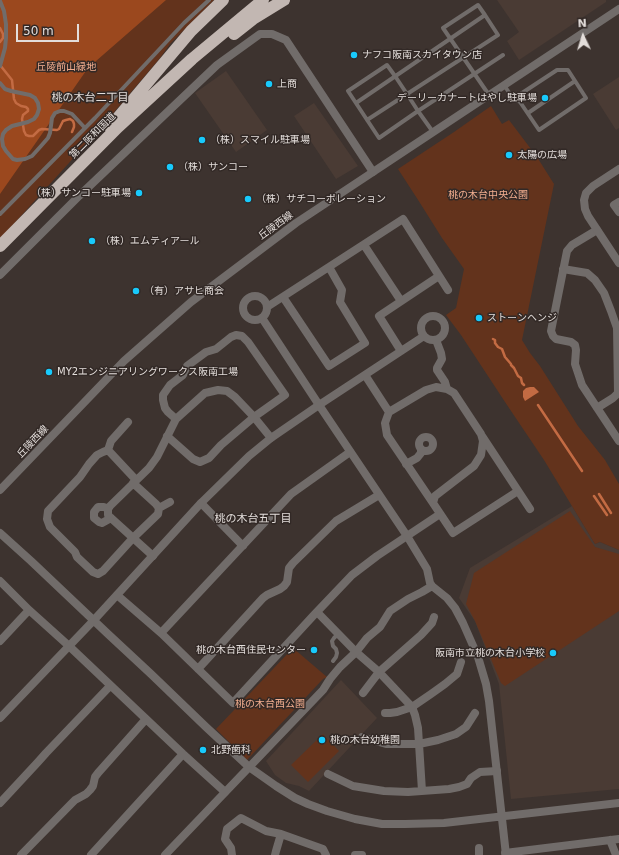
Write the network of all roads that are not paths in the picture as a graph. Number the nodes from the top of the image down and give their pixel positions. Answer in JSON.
{"nodes":[{"id":1,"x":209,"y":0,"type":"edge"},
{"id":2,"x":223,"y":0,"type":"edge"},
{"id":3,"x":263,"y":0,"type":"edge"},
{"id":4,"x":284,"y":0,"type":"edge"},
{"id":5,"x":0,"y":1,"type":"edge"},
{"id":6,"x":619,"y":9,"type":"edge"},
{"id":7,"x":485,"y":15,"type":"junction"},
{"id":8,"x":451,"y":38,"type":"junction"},
{"id":9,"x":503,"y":55,"type":"dead end"},
{"id":10,"x":463,"y":57,"type":"junction"},
{"id":11,"x":192,"y":60,"type":"junction"},
{"id":12,"x":1,"y":64,"type":"edge"},
{"id":13,"x":474,"y":73,"type":"junction"},
{"id":14,"x":395,"y":76,"type":"junction"},
{"id":15,"x":575,"y":81,"type":"junction"},
{"id":16,"x":0,"y":83,"type":"edge"},
{"id":17,"x":504,"y":85,"type":"junction"},
{"id":18,"x":407,"y":94,"type":"junction"},
{"id":19,"x":510,"y":94,"type":"junction"},
{"id":20,"x":489,"y":95,"type":"junction"},
{"id":21,"x":356,"y":103,"type":"junction"},
{"id":22,"x":418,"y":111,"type":"junction"},
{"id":23,"x":528,"y":113,"type":"junction"},
{"id":24,"x":367,"y":120,"type":"junction"},
{"id":25,"x":85,"y":128,"type":"junction"},
{"id":26,"x":433,"y":132,"type":"junction"},
{"id":27,"x":619,"y":169,"type":"edge"},
{"id":28,"x":373,"y":172,"type":"junction"},
{"id":29,"x":619,"y":202,"type":"edge"},
{"id":30,"x":619,"y":212,"type":"edge"},
{"id":31,"x":0,"y":214,"type":"edge"},
{"id":32,"x":18,"y":228,"type":"junction"},
{"id":33,"x":597,"y":230,"type":"junction"},
{"id":34,"x":364,"y":245,"type":"junction"},
{"id":35,"x":0,"y":246,"type":"edge"},
{"id":36,"x":619,"y":263,"type":"edge"},
{"id":37,"x":329,"y":267,"type":"junction"},
{"id":38,"x":563,"y":269,"type":"junction"},
{"id":39,"x":0,"y":275,"type":"edge"},
{"id":40,"x":439,"y":276,"type":"junction"},
{"id":41,"x":448,"y":290,"type":"dead end"},
{"id":42,"x":283,"y":297,"type":"junction"},
{"id":43,"x":401,"y":301,"type":"junction"},
{"id":44,"x":267,"y":307,"type":"junction"},
{"id":45,"x":262,"y":318,"type":"junction"},
{"id":46,"x":424,"y":336,"type":"junction"},
{"id":47,"x":436,"y":340,"type":"junction"},
{"id":48,"x":401,"y":351,"type":"junction"},
{"id":49,"x":365,"y":375,"type":"junction"},
{"id":50,"x":447,"y":389,"type":"junction"},
{"id":51,"x":318,"y":405,"type":"junction"},
{"id":52,"x":597,"y":408,"type":"junction"},
{"id":53,"x":389,"y":412,"type":"junction"},
{"id":54,"x":254,"y":417,"type":"junction"},
{"id":55,"x":176,"y":418,"type":"junction"},
{"id":56,"x":128,"y":422,"type":"dead end"},
{"id":57,"x":481,"y":434,"type":"junction"},
{"id":58,"x":167,"y":436,"type":"junction"},
{"id":59,"x":271,"y":438,"type":"junction"},
{"id":60,"x":619,"y":441,"type":"edge"},
{"id":61,"x":421,"y":449,"type":"dead end"},
{"id":62,"x":108,"y":450,"type":"junction"},
{"id":63,"x":350,"y":452,"type":"junction"},
{"id":64,"x":406,"y":464,"type":"junction"},
{"id":65,"x":135,"y":482,"type":"junction"},
{"id":66,"x":0,"y":490,"type":"edge"},
{"id":67,"x":518,"y":491,"type":"junction"},
{"id":68,"x":379,"y":495,"type":"junction"},
{"id":69,"x":170,"y":502,"type":"dead end"},
{"id":70,"x":201,"y":503,"type":"junction"},
{"id":71,"x":433,"y":503,"type":"junction"},
{"id":72,"x":159,"y":508,"type":"junction"},
{"id":73,"x":108,"y":509,"type":"junction"},
{"id":74,"x":530,"y":509,"type":"dead end"},
{"id":75,"x":440,"y":514,"type":"junction"},
{"id":76,"x":111,"y":518,"type":"junction"},
{"id":77,"x":0,"y":533,"type":"edge"},
{"id":78,"x":406,"y":536,"type":"junction"},
{"id":79,"x":133,"y":538,"type":"junction"},
{"id":80,"x":243,"y":546,"type":"junction"},
{"id":81,"x":153,"y":556,"type":"junction"},
{"id":82,"x":0,"y":581,"type":"edge"},
{"id":83,"x":432,"y":586,"type":"junction"},
{"id":84,"x":117,"y":595,"type":"junction"},
{"id":85,"x":29,"y":610,"type":"junction"},
{"id":86,"x":317,"y":612,"type":"junction"},
{"id":87,"x":434,"y":617,"type":"dead end"},
{"id":88,"x":94,"y":620,"type":"junction"},
{"id":89,"x":161,"y":633,"type":"junction"},
{"id":90,"x":339,"y":634,"type":"junction"},
{"id":91,"x":0,"y":641,"type":"edge"},
{"id":92,"x":69,"y":646,"type":"junction"},
{"id":93,"x":356,"y":652,"type":"junction"},
{"id":94,"x":333,"y":661,"type":"dead end"},
{"id":95,"x":461,"y":662,"type":"dead end"},
{"id":96,"x":198,"y":669,"type":"junction"},
{"id":97,"x":379,"y":672,"type":"junction"},
{"id":98,"x":110,"y":686,"type":"junction"},
{"id":99,"x":363,"y":693,"type":"dead end"},
{"id":100,"x":412,"y":707,"type":"junction"},
{"id":101,"x":385,"y":713,"type":"dead end"},
{"id":102,"x":475,"y":713,"type":"dead end"},
{"id":103,"x":0,"y":718,"type":"edge"},
{"id":104,"x":146,"y":719,"type":"junction"},
{"id":105,"x":362,"y":737,"type":"dead end"},
{"id":106,"x":419,"y":744,"type":"junction"},
{"id":107,"x":183,"y":754,"type":"junction"},
{"id":108,"x":249,"y":767,"type":"junction"},
{"id":109,"x":497,"y":771,"type":"junction"},
{"id":110,"x":328,"y":774,"type":"dead end"},
{"id":111,"x":422,"y":791,"type":"junction"},
{"id":112,"x":225,"y":792,"type":"junction"},
{"id":113,"x":0,"y":803,"type":"edge"},
{"id":114,"x":619,"y":803,"type":"edge"},
{"id":115,"x":501,"y":816,"type":"junction"},
{"id":116,"x":281,"y":834,"type":"junction"},
{"id":117,"x":619,"y":839,"type":"edge"},
{"id":118,"x":610,"y":840,"type":"junction"},
{"id":119,"x":534,"y":852,"type":"edge"},
{"id":120,"x":506,"y":854,"type":"edge"},
{"id":121,"x":614,"y":854,"type":"edge"},
{"id":122,"x":21,"y":855,"type":"edge"},
{"id":123,"x":90,"y":855,"type":"edge"},
{"id":124,"x":165,"y":855,"type":"edge"},
{"id":125,"x":232,"y":855,"type":"edge"},
{"id":126,"x":275,"y":855,"type":"edge"},
{"id":127,"x":326,"y":855,"type":"edge"},
{"id":128,"x":355,"y":855,"type":"edge"},
{"id":129,"x":362,"y":855,"type":"edge"}],
"edges":[{"from":1,"to":25,"type":"lane"},
{"from":2,"to":32,"type":"highway"},
{"from":3,"to":11,"type":"highway","name":"第二阪和国道"},
{"from":4,"to":11,"type":"highway"},
{"from":5,"to":12,"type":"lane"},
{"from":6,"to":17,"type":"street","name":"丘陵西線"},
{"from":7,"to":8,"type":"lane"},
{"from":7,"to":8,"type":"lane"},
{"from":7,"to":10,"type":"lane"},
{"from":8,"to":10,"type":"lane"},
{"from":8,"to":14,"type":"lane"},
{"from":9,"to":13,"type":"lane"},
{"from":10,"to":13,"type":"lane"},
{"from":10,"to":18,"type":"lane"},
{"from":11,"to":32,"type":"highway","name":"第二阪和国道"},
{"from":13,"to":20,"type":"lane"},
{"from":13,"to":22,"type":"lane"},
{"from":14,"to":18,"type":"lane"},
{"from":14,"to":21,"type":"lane"},
{"from":14,"to":21,"type":"lane"},
{"from":15,"to":19,"type":"lane"},
{"from":15,"to":23,"type":"lane"},
{"from":15,"to":23,"type":"lane"},
{"from":16,"to":25,"type":"lane"},
{"from":17,"to":19,"type":"lane"},
{"from":17,"to":20,"type":"street","name":"丘陵西線"},
{"from":18,"to":22,"type":"lane"},
{"from":18,"to":24,"type":"lane"},
{"from":19,"to":23,"type":"lane"},
{"from":20,"to":26,"type":"street","name":"丘陵西線"},
{"from":21,"to":24,"type":"lane"},
{"from":22,"to":24,"type":"lane"},
{"from":22,"to":26,"type":"lane"},
{"from":25,"to":31,"type":"lane"},
{"from":26,"to":28,"type":"street","name":"丘陵西線"},
{"from":27,"to":33,"type":"street"},
{"from":28,"to":39,"type":"street"},
{"from":28,"to":66,"type":"street","name":"丘陵西線"},
{"from":29,"to":30,"type":"street"},
{"from":32,"to":35,"type":"highway","name":"第二阪和国道"},
{"from":33,"to":36,"type":"street"},
{"from":33,"to":38,"type":"street"},
{"from":34,"to":37,"type":"street"},
{"from":34,"to":40,"type":"street"},
{"from":34,"to":43,"type":"street"},
{"from":37,"to":42,"type":"street"},
{"from":37,"to":42,"type":"street"},
{"from":38,"to":52,"type":"street"},
{"from":38,"to":52,"type":"street"},
{"from":40,"to":41,"type":"street"},
{"from":40,"to":43,"type":"street"},
{"from":42,"to":44,"type":"street"},
{"from":43,"to":48,"type":"street"},
{"from":44,"to":45,"type":"street"},
{"from":44,"to":45,"type":"street"},
{"from":45,"to":51,"type":"street"},
{"from":46,"to":47,"type":"street"},
{"from":46,"to":47,"type":"street"},
{"from":46,"to":48,"type":"street"},
{"from":47,"to":50,"type":"street"},
{"from":48,"to":49,"type":"street"},
{"from":49,"to":51,"type":"street"},
{"from":49,"to":53,"type":"street"},
{"from":50,"to":53,"type":"street"},
{"from":50,"to":57,"type":"street"},
{"from":51,"to":59,"type":"street"},
{"from":51,"to":63,"type":"street"},
{"from":52,"to":60,"type":"street"},
{"from":53,"to":64,"type":"street"},
{"from":54,"to":55,"type":"street"},
{"from":54,"to":55,"type":"street"},
{"from":54,"to":58,"type":"street"},
{"from":54,"to":59,"type":"street"},
{"from":55,"to":58,"type":"street"},
{"from":56,"to":62,"type":"street"},
{"from":57,"to":67,"type":"street"},
{"from":57,"to":71,"type":"street"},
{"from":58,"to":65,"type":"street"},
{"from":59,"to":70,"type":"street"},
{"from":61,"to":64,"type":"street"},
{"from":62,"to":65,"type":"street"},
{"from":62,"to":79,"type":"street"},
{"from":63,"to":68,"type":"street"},
{"from":63,"to":80,"type":"street"},
{"from":64,"to":71,"type":"street"},
{"from":65,"to":72,"type":"street"},
{"from":65,"to":73,"type":"street"},
{"from":67,"to":74,"type":"street"},
{"from":67,"to":75,"type":"street"},
{"from":68,"to":78,"type":"street"},
{"from":68,"to":96,"type":"street"},
{"from":69,"to":72,"type":"street"},
{"from":70,"to":80,"type":"street"},
{"from":70,"to":81,"type":"street"},
{"from":71,"to":75,"type":"street"},
{"from":72,"to":79,"type":"street"},
{"from":73,"to":76,"type":"street"},
{"from":73,"to":76,"type":"street"},
{"from":75,"to":78,"type":"street"},
{"from":76,"to":79,"type":"street"},
{"from":77,"to":88,"type":"street"},
{"from":78,"to":83,"type":"street"},
{"from":78,"to":86,"type":"street"},
{"from":79,"to":81,"type":"street"},
{"from":80,"to":89,"type":"street"},
{"from":81,"to":84,"type":"street"},
{"from":82,"to":85,"type":"street"},
{"from":83,"to":93,"type":"street"},
{"from":83,"to":109,"type":"street"},
{"from":84,"to":88,"type":"street"},
{"from":84,"to":89,"type":"street"},
{"from":85,"to":91,"type":"street"},
{"from":85,"to":92,"type":"street"},
{"from":86,"to":90,"type":"street"},
{"from":86,"to":96,"type":"street"},
{"from":87,"to":97,"type":"street"},
{"from":88,"to":92,"type":"street"},
{"from":88,"to":108,"type":"street"},
{"from":89,"to":96,"type":"street"},
{"from":90,"to":93,"type":"street"},
{"from":90,"to":94,"type":"lane"},
{"from":92,"to":98,"type":"street"},
{"from":92,"to":103,"type":"street"},
{"from":93,"to":97,"type":"street"},
{"from":93,"to":108,"type":"street"},
{"from":95,"to":100,"type":"street"},
{"from":97,"to":99,"type":"street"},
{"from":97,"to":100,"type":"street"},
{"from":98,"to":104,"type":"street"},
{"from":98,"to":113,"type":"street"},
{"from":100,"to":101,"type":"street"},
{"from":100,"to":106,"type":"street"},
{"from":102,"to":106,"type":"street"},
{"from":104,"to":107,"type":"street"},
{"from":104,"to":122,"type":"street"},
{"from":105,"to":106,"type":"street"},
{"from":106,"to":111,"type":"street"},
{"from":107,"to":112,"type":"street"},
{"from":107,"to":123,"type":"street"},
{"from":108,"to":112,"type":"street"},
{"from":108,"to":115,"type":"street"},
{"from":109,"to":111,"type":"street"},
{"from":109,"to":115,"type":"street"},
{"from":110,"to":111,"type":"street"},
{"from":112,"to":124,"type":"street"},
{"from":114,"to":115,"type":"street"},
{"from":115,"to":120,"type":"street"},
{"from":116,"to":125,"type":"street"},
{"from":116,"to":126,"type":"street"},
{"from":116,"to":127,"type":"street"},
{"from":117,"to":118,"type":"street"},
{"from":118,"to":119,"type":"street"},
{"from":118,"to":121,"type":"street"},
{"from":119,"to":120,"type":"street"},
{"from":128,"to":129,"type":"street"}]}
